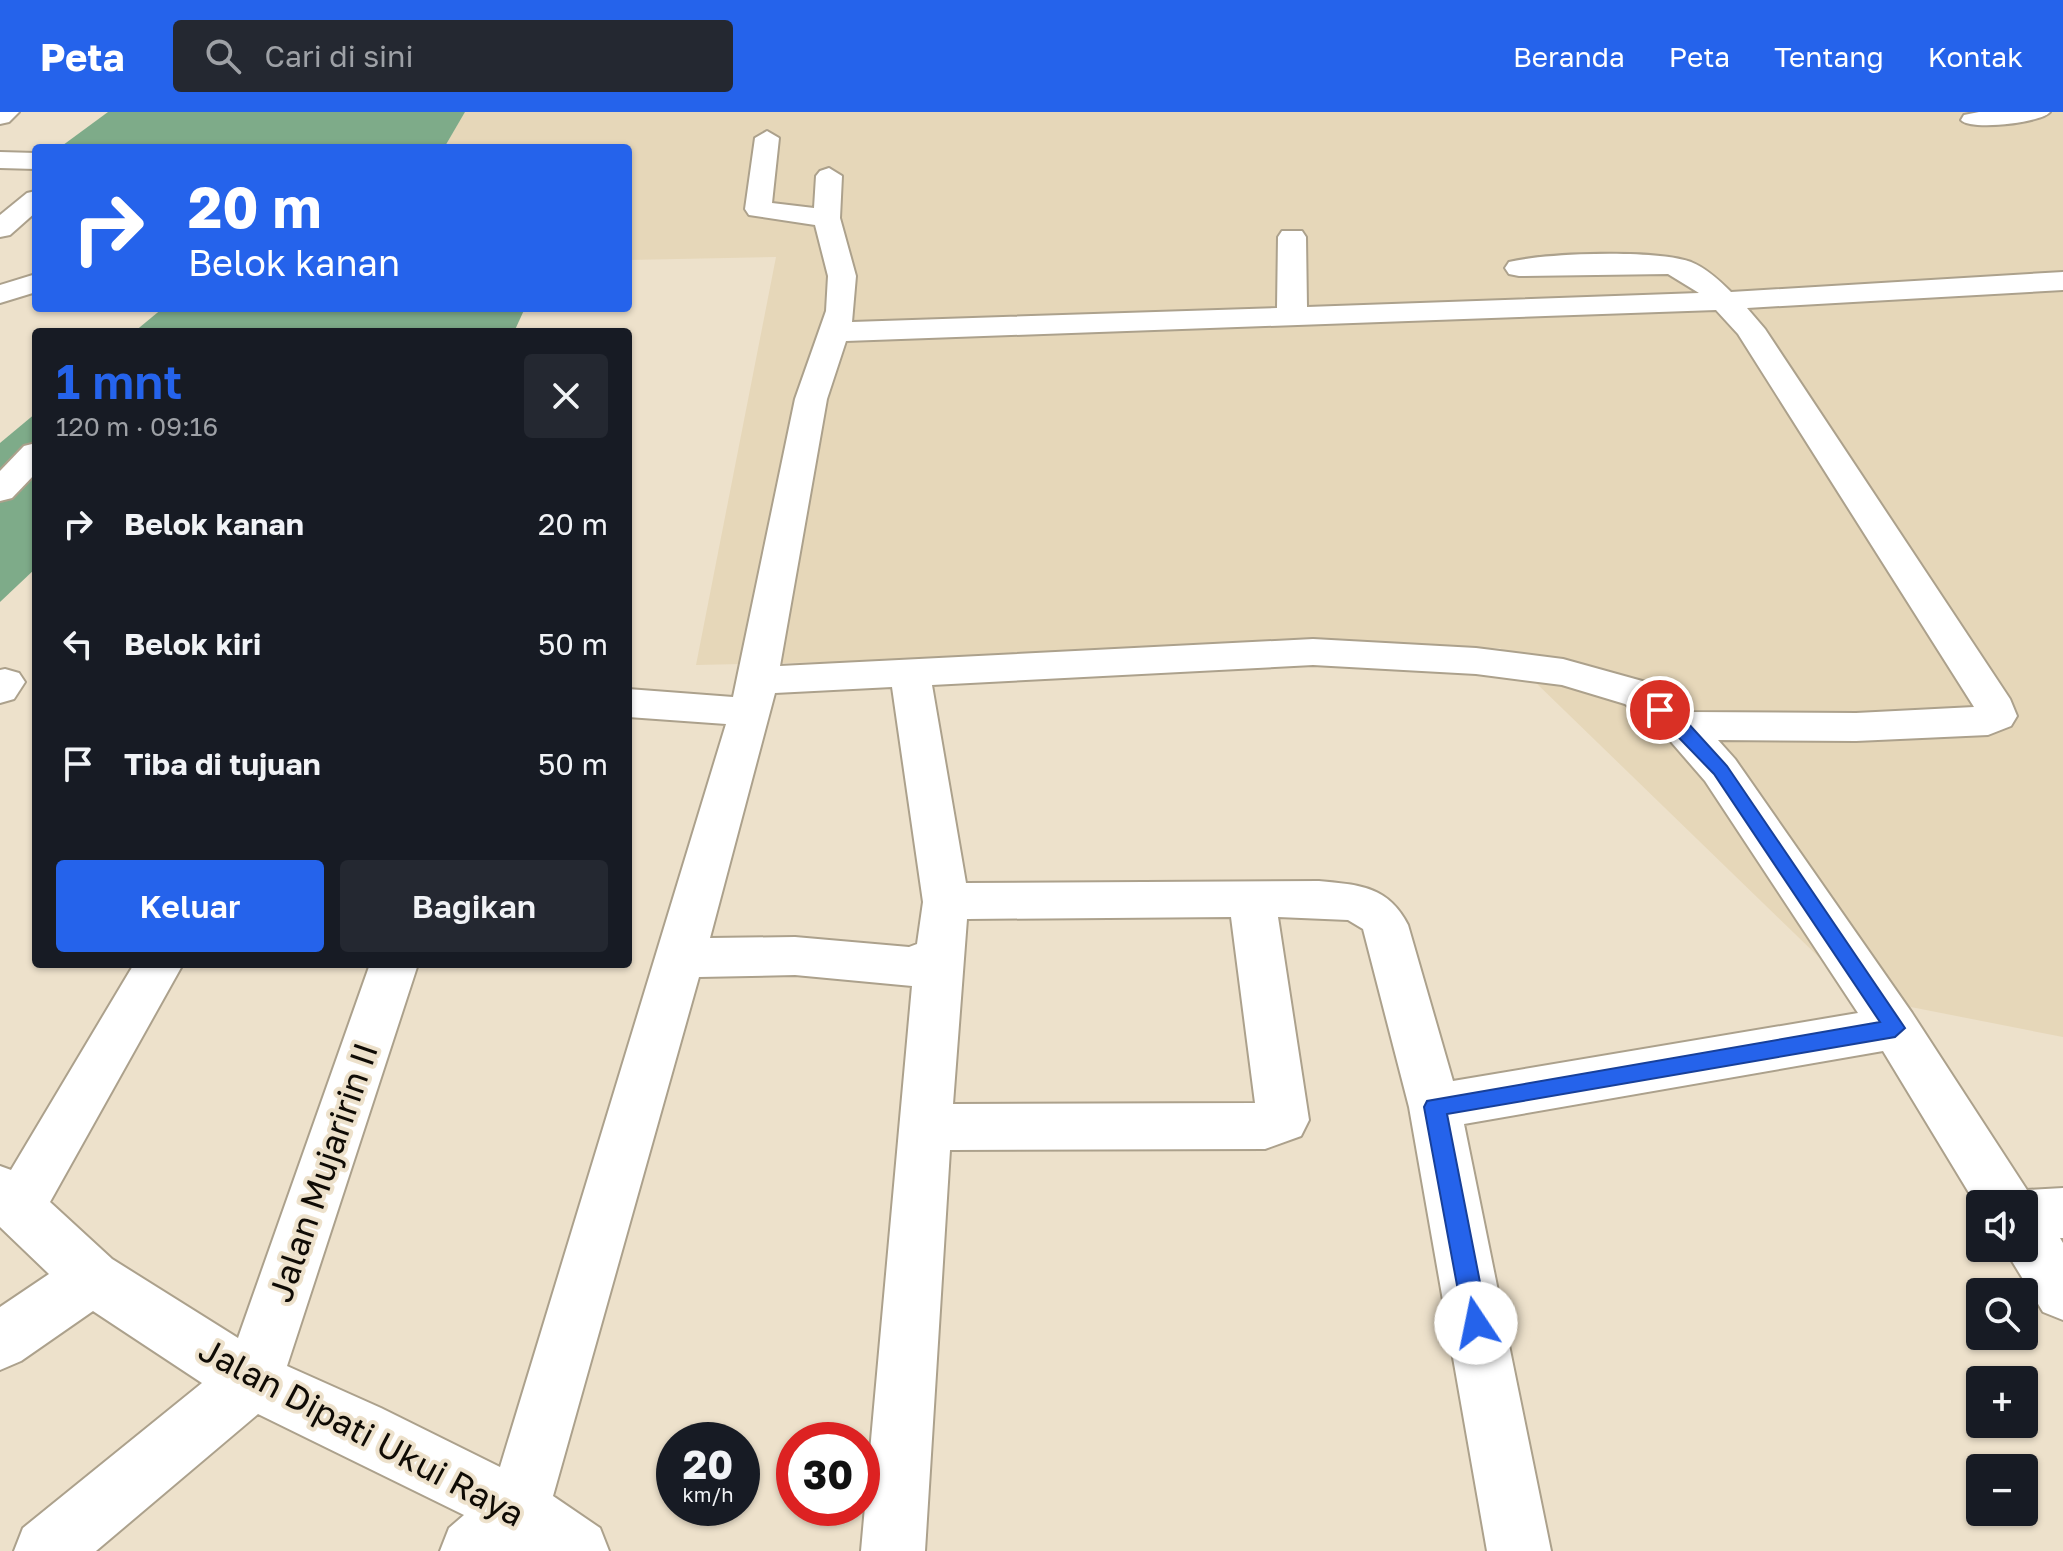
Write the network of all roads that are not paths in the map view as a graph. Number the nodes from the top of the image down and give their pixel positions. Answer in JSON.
{"nodes":[{"id":1,"x":7,"y":112,"type":"edge"},
{"id":2,"x":2038,"y":112,"type":"edge"},
{"id":3,"x":0,"y":117,"type":"edge"},
{"id":4,"x":1973,"y":120,"type":"dead end"},
{"id":5,"x":767,"y":138,"type":"dead end"},
{"id":6,"x":0,"y":160,"type":"edge"},
{"id":7,"x":32,"y":161,"type":"edge"},
{"id":8,"x":829,"y":176,"type":"dead end"},
{"id":9,"x":32,"y":202,"type":"edge"},
{"id":10,"x":827,"y":218,"type":"junction"},
{"id":11,"x":0,"y":229,"type":"edge"},
{"id":12,"x":1292,"y":237,"type":"dead end"},
{"id":13,"x":1519,"y":268,"type":"dead end"},
{"id":14,"x":2063,"y":281,"type":"edge"},
{"id":15,"x":32,"y":284,"type":"edge"},
{"id":16,"x":0,"y":294,"type":"edge"},
{"id":17,"x":1723,"y":301,"type":"junction"},
{"id":18,"x":1292,"y":315,"type":"junction"},
{"id":19,"x":833,"y":332,"type":"junction"},
{"id":20,"x":32,"y":457,"type":"edge"},
{"id":21,"x":0,"y":491,"type":"edge"},
{"id":22,"x":910,"y":673,"type":"junction"},
{"id":23,"x":754,"y":696,"type":"junction"},
{"id":24,"x":632,"y":703,"type":"edge"},
{"id":25,"x":1681,"y":726,"type":"junction"},
{"id":26,"x":1252,"y":899,"type":"junction"},
{"id":27,"x":946,"y":902,"type":"junction"},
{"id":28,"x":939,"y":955,"type":"junction"},
{"id":29,"x":681,"y":958,"type":"junction"},
{"id":30,"x":156,"y":968,"type":"edge"},
{"id":31,"x":393,"y":968,"type":"edge"},
{"id":32,"x":1895,"y":1028,"type":"junction"},
{"id":33,"x":1435,"y":1107,"type":"junction"},
{"id":34,"x":925,"y":1127,"type":"junction"},
{"id":35,"x":1997,"y":1190,"type":"edge"},
{"id":36,"x":9,"y":1199,"type":"edge"},
{"id":37,"x":2063,"y":1213,"type":"edge"},
{"id":38,"x":2038,"y":1215,"type":"edge"},
{"id":39,"x":2038,"y":1254,"type":"edge"},
{"id":40,"x":92,"y":1278,"type":"junction"},
{"id":41,"x":2063,"y":1293,"type":"edge"},
{"id":42,"x":0,"y":1341,"type":"edge"},
{"id":43,"x":252,"y":1381,"type":"junction"},
{"id":44,"x":518,"y":1509,"type":"junction"},
{"id":45,"x":46,"y":1551,"type":"edge"},
{"id":46,"x":472,"y":1551,"type":"edge"},
{"id":47,"x":577,"y":1551,"type":"edge"},
{"id":48,"x":893,"y":1551,"type":"edge"},
{"id":49,"x":1519,"y":1551,"type":"edge"}],
"edges":[{"from":1,"to":3,"type":"street"},
{"from":2,"to":4,"type":"street"},
{"from":5,"to":10,"type":"street"},
{"from":6,"to":7,"type":"street"},
{"from":8,"to":10,"type":"street"},
{"from":9,"to":11,"type":"street"},
{"from":10,"to":19,"type":"street"},
{"from":12,"to":18,"type":"street"},
{"from":13,"to":17,"type":"street"},
{"from":14,"to":17,"type":"street"},
{"from":15,"to":16,"type":"street"},
{"from":17,"to":18,"type":"street"},
{"from":17,"to":25,"type":"street"},
{"from":18,"to":19,"type":"street"},
{"from":19,"to":23,"type":"street"},
{"from":20,"to":21,"type":"street"},
{"from":22,"to":23,"type":"street"},
{"from":22,"to":25,"type":"street"},
{"from":22,"to":27,"type":"street"},
{"from":23,"to":24,"type":"street"},
{"from":23,"to":29,"type":"street"},
{"from":25,"to":32,"type":"street"},
{"from":26,"to":27,"type":"street"},
{"from":26,"to":33,"type":"street"},
{"from":26,"to":34,"type":"street"},
{"from":27,"to":28,"type":"street"},
{"from":28,"to":29,"type":"street"},
{"from":28,"to":34,"type":"street"},
{"from":29,"to":44,"type":"street"},
{"from":30,"to":36,"type":"street"},
{"from":31,"to":43,"type":"street","name":"Jalan Mujaririn II"},
{"from":32,"to":33,"type":"street"},
{"from":32,"to":35,"type":"street"},
{"from":33,"to":49,"type":"street"},
{"from":34,"to":48,"type":"street"},
{"from":36,"to":40,"type":"street","name":"Jalan Dipati Ukui Raya"},
{"from":37,"to":38,"type":"street"},
{"from":39,"to":41,"type":"street"},
{"from":40,"to":42,"type":"street"},
{"from":40,"to":43,"type":"street","name":"Jalan Dipati Ukui Raya"},
{"from":43,"to":44,"type":"street","name":"Jalan Dipati Ukui Raya"},
{"from":43,"to":45,"type":"street"},
{"from":44,"to":46,"type":"street"},
{"from":44,"to":47,"type":"street","name":"Jalan Dipati Ukui Raya"}]}
